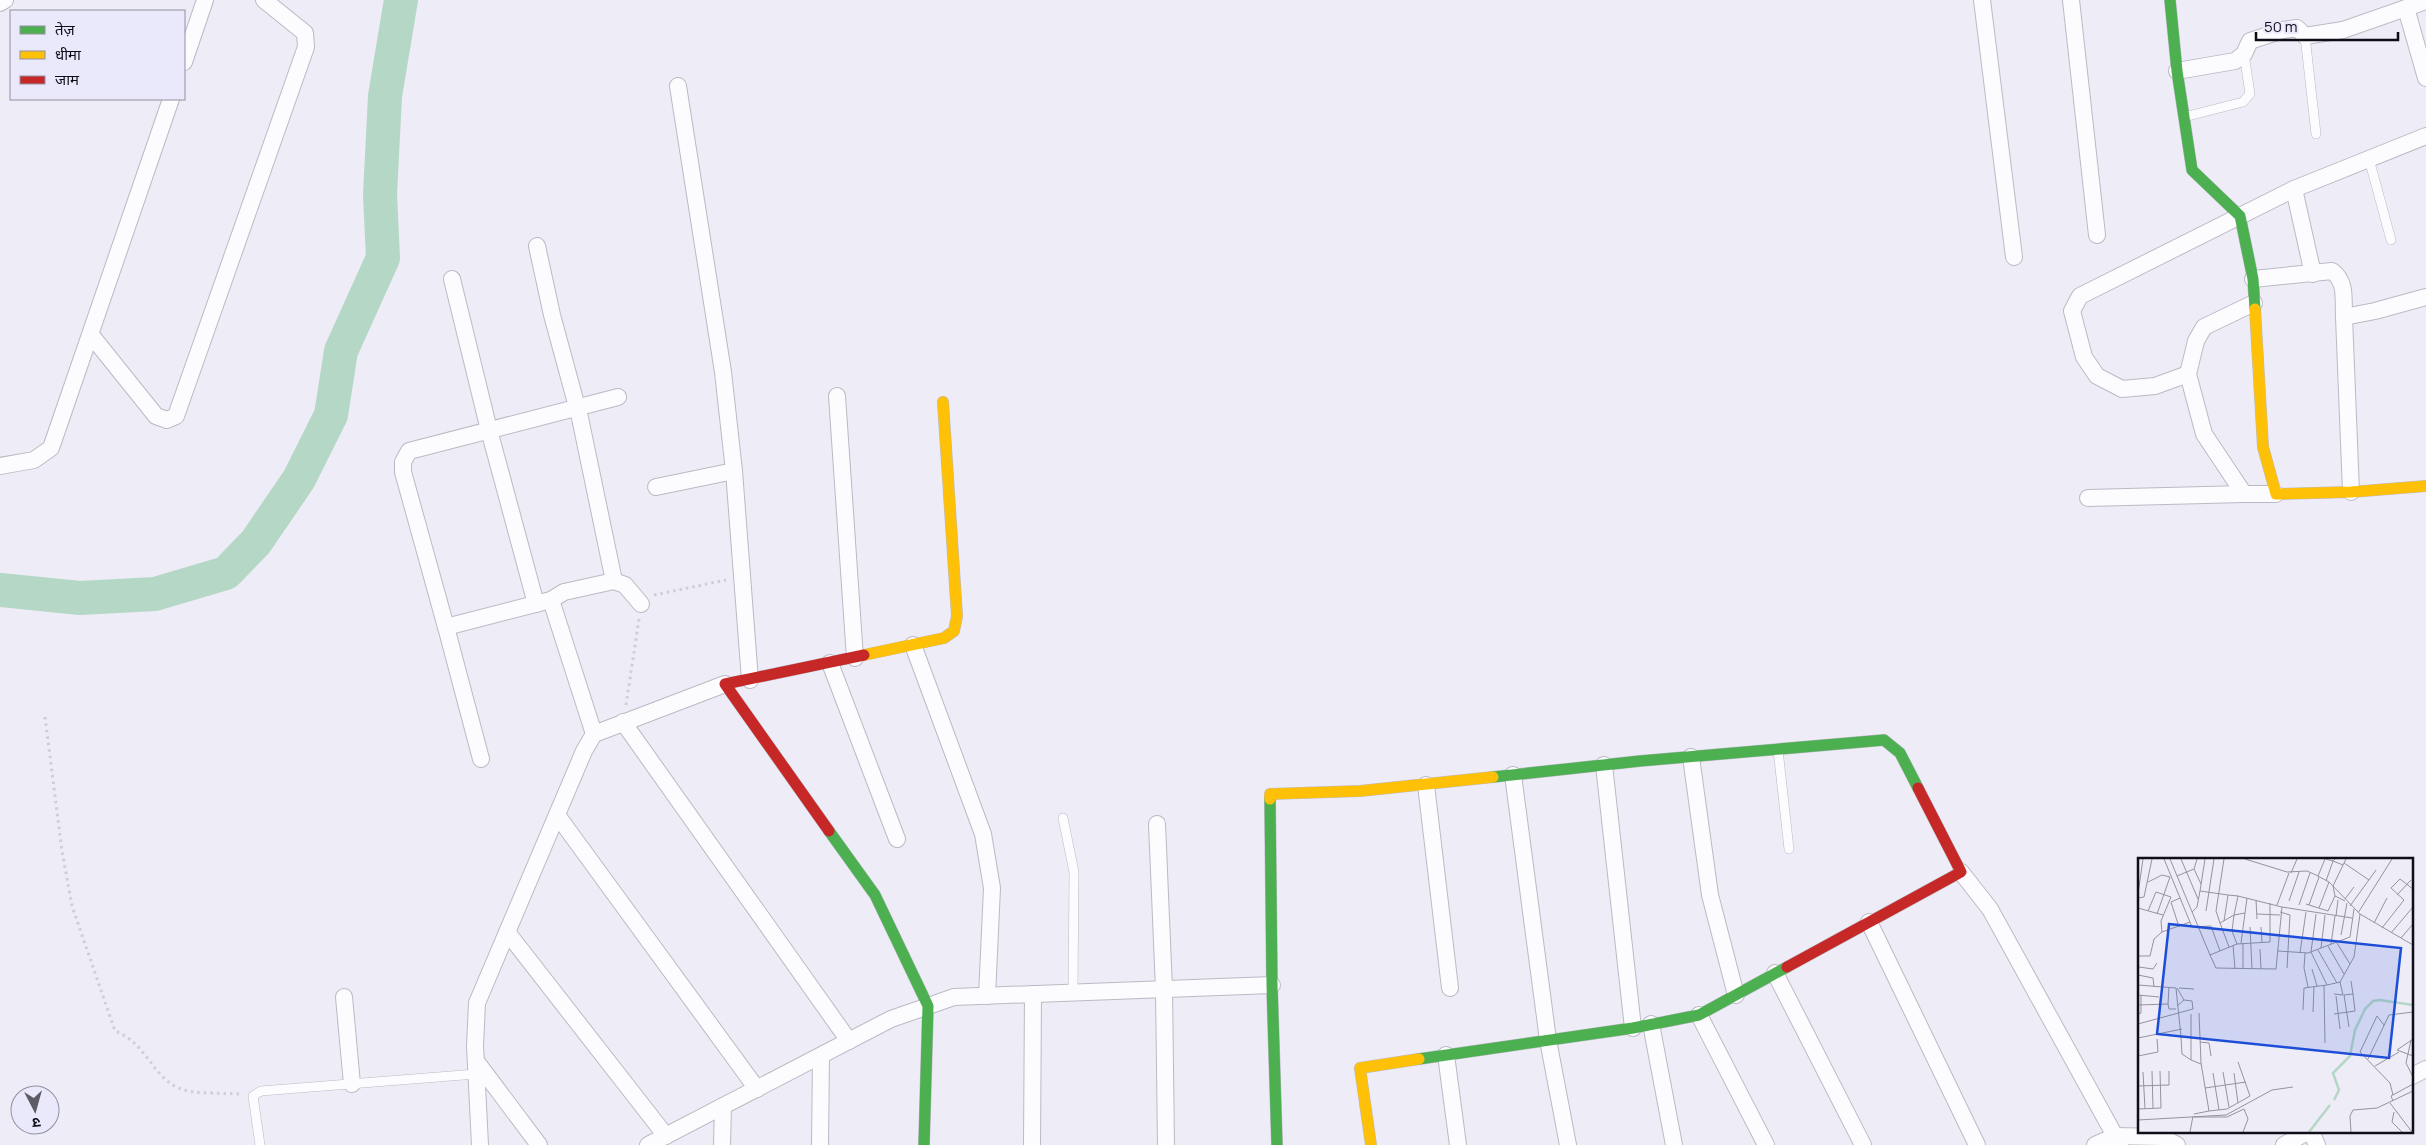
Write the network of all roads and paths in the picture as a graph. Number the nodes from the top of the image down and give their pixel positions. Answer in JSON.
{"nodes":[{"id":1,"x":5,"y":0,"type":"edge"},
{"id":2,"x":205,"y":0,"type":"edge"},
{"id":3,"x":264,"y":0,"type":"edge"},
{"id":4,"x":1982,"y":0,"type":"edge"},
{"id":5,"x":2071,"y":0,"type":"edge"},
{"id":6,"x":2170,"y":0,"type":"edge"},
{"id":7,"x":2426,"y":1,"type":"edge"},
{"id":8,"x":0,"y":3,"type":"edge"},
{"id":9,"x":2406,"y":8,"type":"junction"},
{"id":10,"x":2305,"y":36,"type":"junction"},
{"id":11,"x":2244,"y":54,"type":"junction"},
{"id":12,"x":185,"y":59,"type":"edge"},
{"id":13,"x":2177,"y":71,"type":"junction"},
{"id":14,"x":2426,"y":78,"type":"edge"},
{"id":15,"x":678,"y":86,"type":"dead end"},
{"id":16,"x":171,"y":100,"type":"edge"},
{"id":17,"x":2184,"y":117,"type":"junction"},
{"id":18,"x":2316,"y":134,"type":"dead end"},
{"id":19,"x":2426,"y":136,"type":"edge"},
{"id":20,"x":2369,"y":159,"type":"junction"},
{"id":21,"x":2294,"y":189,"type":"junction"},
{"id":22,"x":2240,"y":216,"type":"junction"},
{"id":23,"x":2097,"y":235,"type":"dead end"},
{"id":24,"x":2391,"y":240,"type":"dead end"},
{"id":25,"x":537,"y":246,"type":"dead end"},
{"id":26,"x":2014,"y":257,"type":"dead end"},
{"id":27,"x":2313,"y":274,"type":"junction"},
{"id":28,"x":452,"y":279,"type":"dead end"},
{"id":29,"x":2253,"y":279,"type":"junction"},
{"id":30,"x":2426,"y":297,"type":"edge"},
{"id":31,"x":2254,"y":303,"type":"junction"},
{"id":32,"x":2344,"y":317,"type":"junction"},
{"id":33,"x":91,"y":334,"type":"junction"},
{"id":34,"x":2188,"y":374,"type":"junction"},
{"id":35,"x":837,"y":396,"type":"dead end"},
{"id":36,"x":618,"y":397,"type":"dead end"},
{"id":37,"x":943,"y":402,"type":"dead end"},
{"id":38,"x":577,"y":408,"type":"junction"},
{"id":39,"x":489,"y":430,"type":"junction"},
{"id":40,"x":0,"y":466,"type":"edge"},
{"id":41,"x":734,"y":471,"type":"junction"},
{"id":42,"x":2426,"y":486,"type":"edge"},
{"id":43,"x":656,"y":487,"type":"dead end"},
{"id":44,"x":2351,"y":492,"type":"junction"},
{"id":45,"x":2244,"y":494,"type":"junction"},
{"id":46,"x":2276,"y":494,"type":"junction"},
{"id":47,"x":2088,"y":498,"type":"dead end"},
{"id":48,"x":742,"y":576,"type":"junction"},
{"id":49,"x":614,"y":582,"type":"junction"},
{"id":50,"x":543,"y":602,"type":"junction"},
{"id":51,"x":641,"y":604,"type":"junction"},
{"id":52,"x":446,"y":628,"type":"junction"},
{"id":53,"x":913,"y":645,"type":"junction"},
{"id":54,"x":855,"y":658,"type":"junction"},
{"id":55,"x":830,"y":663,"type":"junction"},
{"id":56,"x":750,"y":680,"type":"junction"},
{"id":57,"x":725,"y":684,"type":"junction"},
{"id":58,"x":45,"y":717,"type":"dead end"},
{"id":59,"x":624,"y":722,"type":"junction"},
{"id":60,"x":594,"y":734,"type":"junction"},
{"id":61,"x":1778,"y":750,"type":"junction"},
{"id":62,"x":1691,"y":757,"type":"junction"},
{"id":63,"x":481,"y":759,"type":"dead end"},
{"id":64,"x":1604,"y":765,"type":"junction"},
{"id":65,"x":1513,"y":775,"type":"junction"},
{"id":66,"x":1426,"y":784,"type":"junction"},
{"id":67,"x":557,"y":815,"type":"junction"},
{"id":68,"x":1063,"y":818,"type":"dead end"},
{"id":69,"x":1157,"y":824,"type":"dead end"},
{"id":70,"x":897,"y":839,"type":"dead end"},
{"id":71,"x":1789,"y":849,"type":"dead end"},
{"id":72,"x":1961,"y":872,"type":"junction"},
{"id":73,"x":1869,"y":922,"type":"junction"},
{"id":74,"x":507,"y":932,"type":"junction"},
{"id":75,"x":1775,"y":973,"type":"junction"},
{"id":76,"x":1272,"y":985,"type":"junction"},
{"id":77,"x":1450,"y":988,"type":"dead end"},
{"id":78,"x":1164,"y":989,"type":"junction"},
{"id":79,"x":1073,"y":992,"type":"junction"},
{"id":80,"x":1033,"y":994,"type":"junction"},
{"id":81,"x":1736,"y":995,"type":"junction"},
{"id":82,"x":986,"y":996,"type":"junction"},
{"id":83,"x":344,"y":997,"type":"dead end"},
{"id":84,"x":928,"y":1006,"type":"junction"},
{"id":85,"x":1699,"y":1015,"type":"junction"},
{"id":86,"x":1651,"y":1024,"type":"junction"},
{"id":87,"x":1633,"y":1028,"type":"junction"},
{"id":88,"x":1548,"y":1040,"type":"junction"},
{"id":89,"x":850,"y":1041,"type":"junction"},
{"id":90,"x":821,"y":1056,"type":"junction"},
{"id":91,"x":1446,"y":1056,"type":"junction"},
{"id":92,"x":476,"y":1067,"type":"junction"},
{"id":93,"x":2426,"y":1069,"type":"edge"},
{"id":94,"x":2414,"y":1075,"type":"edge"},
{"id":95,"x":352,"y":1084,"type":"junction"},
{"id":96,"x":757,"y":1089,"type":"junction"},
{"id":97,"x":253,"y":1096,"type":"junction"},
{"id":98,"x":723,"y":1106,"type":"junction"},
{"id":99,"x":2308,"y":1132,"type":"edge"},
{"id":100,"x":2310,"y":1132,"type":"edge"},
{"id":101,"x":666,"y":1136,"type":"junction"},
{"id":102,"x":2118,"y":1140,"type":"edge"},
{"id":103,"x":260,"y":1145,"type":"edge"},
{"id":104,"x":480,"y":1145,"type":"edge"},
{"id":105,"x":539,"y":1145,"type":"edge"},
{"id":106,"x":648,"y":1145,"type":"edge"},
{"id":107,"x":722,"y":1145,"type":"edge"},
{"id":108,"x":820,"y":1145,"type":"edge"},
{"id":109,"x":924,"y":1145,"type":"edge"},
{"id":110,"x":1032,"y":1145,"type":"edge"},
{"id":111,"x":1166,"y":1145,"type":"edge"},
{"id":112,"x":1278,"y":1145,"type":"edge"},
{"id":113,"x":1372,"y":1145,"type":"edge"},
{"id":114,"x":1458,"y":1145,"type":"edge"},
{"id":115,"x":1568,"y":1145,"type":"edge"},
{"id":116,"x":1674,"y":1145,"type":"edge"},
{"id":117,"x":1766,"y":1145,"type":"edge"},
{"id":118,"x":1863,"y":1145,"type":"edge"},
{"id":119,"x":1977,"y":1145,"type":"edge"},
{"id":120,"x":2095,"y":1145,"type":"edge"},
{"id":121,"x":2177,"y":1145,"type":"edge"},
{"id":122,"x":2284,"y":1145,"type":"edge"},
{"id":123,"x":2317,"y":1145,"type":"edge"}],
"edges":[{"from":1,"to":8,"type":"street"},
{"from":2,"to":12,"type":"street"},
{"from":3,"to":33,"type":"street"},
{"from":4,"to":26,"type":"street"},
{"from":5,"to":23,"type":"street"},
{"from":6,"to":13,"type":"street"},
{"from":7,"to":9,"type":"street"},
{"from":9,"to":10,"type":"street"},
{"from":9,"to":14,"type":"street"},
{"from":10,"to":11,"type":"street"},
{"from":10,"to":18,"type":"lane"},
{"from":11,"to":13,"type":"street"},
{"from":11,"to":17,"type":"lane"},
{"from":13,"to":17,"type":"street"},
{"from":15,"to":41,"type":"street"},
{"from":16,"to":33,"type":"street"},
{"from":17,"to":22,"type":"street"},
{"from":19,"to":20,"type":"street"},
{"from":20,"to":21,"type":"street"},
{"from":20,"to":24,"type":"lane"},
{"from":21,"to":22,"type":"street"},
{"from":21,"to":27,"type":"street"},
{"from":22,"to":29,"type":"street"},
{"from":22,"to":34,"type":"street"},
{"from":25,"to":38,"type":"street"},
{"from":27,"to":29,"type":"street"},
{"from":27,"to":32,"type":"street"},
{"from":28,"to":39,"type":"street"},
{"from":29,"to":31,"type":"street"},
{"from":30,"to":32,"type":"street"},
{"from":31,"to":34,"type":"street"},
{"from":31,"to":46,"type":"street"},
{"from":32,"to":44,"type":"street"},
{"from":33,"to":40,"type":"street"},
{"from":34,"to":45,"type":"street"},
{"from":35,"to":54,"type":"street"},
{"from":36,"to":38,"type":"street"},
{"from":37,"to":53,"type":"street"},
{"from":38,"to":39,"type":"street"},
{"from":38,"to":49,"type":"street"},
{"from":39,"to":50,"type":"street"},
{"from":39,"to":52,"type":"street"},
{"from":41,"to":43,"type":"street"},
{"from":41,"to":48,"type":"street"},
{"from":42,"to":44,"type":"street"},
{"from":44,"to":46,"type":"street"},
{"from":45,"to":46,"type":"street"},
{"from":45,"to":47,"type":"street"},
{"from":48,"to":51,"type":"path"},
{"from":48,"to":56,"type":"street"},
{"from":49,"to":50,"type":"street"},
{"from":49,"to":51,"type":"street"},
{"from":50,"to":52,"type":"street"},
{"from":50,"to":60,"type":"street"},
{"from":51,"to":59,"type":"path"},
{"from":52,"to":63,"type":"street"},
{"from":53,"to":54,"type":"street"},
{"from":53,"to":82,"type":"street"},
{"from":54,"to":55,"type":"street"},
{"from":55,"to":56,"type":"street"},
{"from":55,"to":70,"type":"street"},
{"from":56,"to":57,"type":"street"},
{"from":57,"to":59,"type":"street"},
{"from":57,"to":84,"type":"street"},
{"from":58,"to":97,"type":"path"},
{"from":59,"to":60,"type":"street"},
{"from":59,"to":89,"type":"street"},
{"from":60,"to":67,"type":"street"},
{"from":61,"to":62,"type":"street"},
{"from":61,"to":71,"type":"lane"},
{"from":61,"to":72,"type":"street"},
{"from":62,"to":64,"type":"street"},
{"from":62,"to":81,"type":"street"},
{"from":64,"to":65,"type":"street"},
{"from":64,"to":87,"type":"street"},
{"from":65,"to":66,"type":"street"},
{"from":65,"to":88,"type":"street"},
{"from":66,"to":76,"type":"street"},
{"from":66,"to":77,"type":"street"},
{"from":67,"to":74,"type":"street"},
{"from":67,"to":96,"type":"street"},
{"from":68,"to":79,"type":"lane"},
{"from":69,"to":78,"type":"street"},
{"from":72,"to":73,"type":"street"},
{"from":72,"to":102,"type":"street"},
{"from":73,"to":75,"type":"street"},
{"from":73,"to":119,"type":"street"},
{"from":74,"to":92,"type":"street"},
{"from":74,"to":101,"type":"street"},
{"from":75,"to":81,"type":"street"},
{"from":75,"to":118,"type":"street"},
{"from":76,"to":78,"type":"street"},
{"from":76,"to":112,"type":"street"},
{"from":78,"to":79,"type":"street"},
{"from":78,"to":111,"type":"street"},
{"from":79,"to":80,"type":"street"},
{"from":80,"to":82,"type":"street"},
{"from":80,"to":110,"type":"street"},
{"from":81,"to":85,"type":"street"},
{"from":82,"to":84,"type":"street"},
{"from":83,"to":95,"type":"street"},
{"from":84,"to":89,"type":"street"},
{"from":84,"to":109,"type":"street"},
{"from":85,"to":86,"type":"street"},
{"from":85,"to":117,"type":"street"},
{"from":86,"to":87,"type":"street"},
{"from":86,"to":116,"type":"street"},
{"from":87,"to":88,"type":"street"},
{"from":88,"to":91,"type":"street"},
{"from":88,"to":115,"type":"street"},
{"from":89,"to":90,"type":"street"},
{"from":90,"to":96,"type":"street"},
{"from":90,"to":108,"type":"street"},
{"from":91,"to":113,"type":"street"},
{"from":91,"to":114,"type":"street"},
{"from":92,"to":95,"type":"lane"},
{"from":92,"to":104,"type":"street"},
{"from":92,"to":105,"type":"street"},
{"from":93,"to":94,"type":"street"},
{"from":95,"to":97,"type":"lane"},
{"from":96,"to":98,"type":"street"},
{"from":97,"to":103,"type":"lane"},
{"from":98,"to":101,"type":"street"},
{"from":98,"to":107,"type":"street"},
{"from":99,"to":122,"type":"street"},
{"from":100,"to":123,"type":"street"},
{"from":101,"to":106,"type":"street"},
{"from":102,"to":120,"type":"street"},
{"from":102,"to":121,"type":"street"}]}
